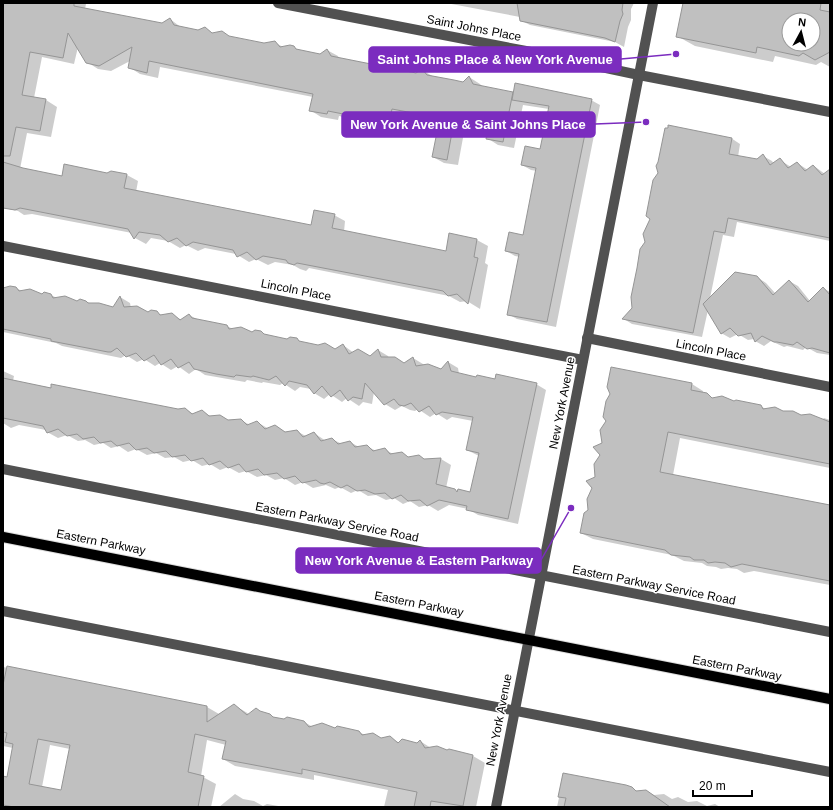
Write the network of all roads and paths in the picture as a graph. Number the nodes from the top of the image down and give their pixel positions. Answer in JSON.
{"nodes":[{"id":1,"x":278,"y":3,"type":"edge"},
{"id":2,"x":653,"y":3,"type":"edge"},
{"id":3,"x":639,"y":75,"type":"junction"},
{"id":4,"x":830,"y":112,"type":"edge"},
{"id":5,"x":3,"y":246,"type":"edge"},
{"id":6,"x":587,"y":338,"type":"junction"},
{"id":7,"x":583,"y":360,"type":"junction"},
{"id":8,"x":830,"y":387,"type":"edge"},
{"id":9,"x":3,"y":470,"type":"edge"},
{"id":10,"x":3,"y":536,"type":"edge"},
{"id":11,"x":541,"y":576,"type":"junction"},
{"id":12,"x":3,"y":611,"type":"edge"},
{"id":13,"x":830,"y":632,"type":"edge"},
{"id":14,"x":529,"y":639,"type":"junction"},
{"id":15,"x":830,"y":699,"type":"edge"},
{"id":16,"x":515,"y":711,"type":"junction"},
{"id":17,"x":830,"y":772,"type":"edge"},
{"id":18,"x":496,"y":807,"type":"edge"}],
"edges":[{"from":1,"to":3,"type":"street","name":"Saint Johns Place"},
{"from":2,"to":3,"type":"street","name":"New York Avenue"},
{"from":3,"to":4,"type":"street","name":"Saint Johns Place"},
{"from":3,"to":6,"type":"street","name":"New York Avenue"},
{"from":5,"to":7,"type":"street","name":"Lincoln Place"},
{"from":6,"to":7,"type":"street","name":"New York Avenue"},
{"from":6,"to":8,"type":"street","name":"Lincoln Place"},
{"from":7,"to":11,"type":"street","name":"New York Avenue"},
{"from":9,"to":11,"type":"street","name":"Eastern Parkway Service Road"},
{"from":10,"to":14,"type":"main road","name":"Eastern Parkway"},
{"from":11,"to":13,"type":"street","name":"Eastern Parkway Service Road"},
{"from":11,"to":14,"type":"street","name":"New York Avenue"},
{"from":12,"to":16,"type":"street"},
{"from":14,"to":15,"type":"main road","name":"Eastern Parkway"},
{"from":14,"to":16,"type":"street","name":"New York Avenue"},
{"from":16,"to":17,"type":"street"},
{"from":16,"to":18,"type":"street","name":"New York Avenue"}]}
